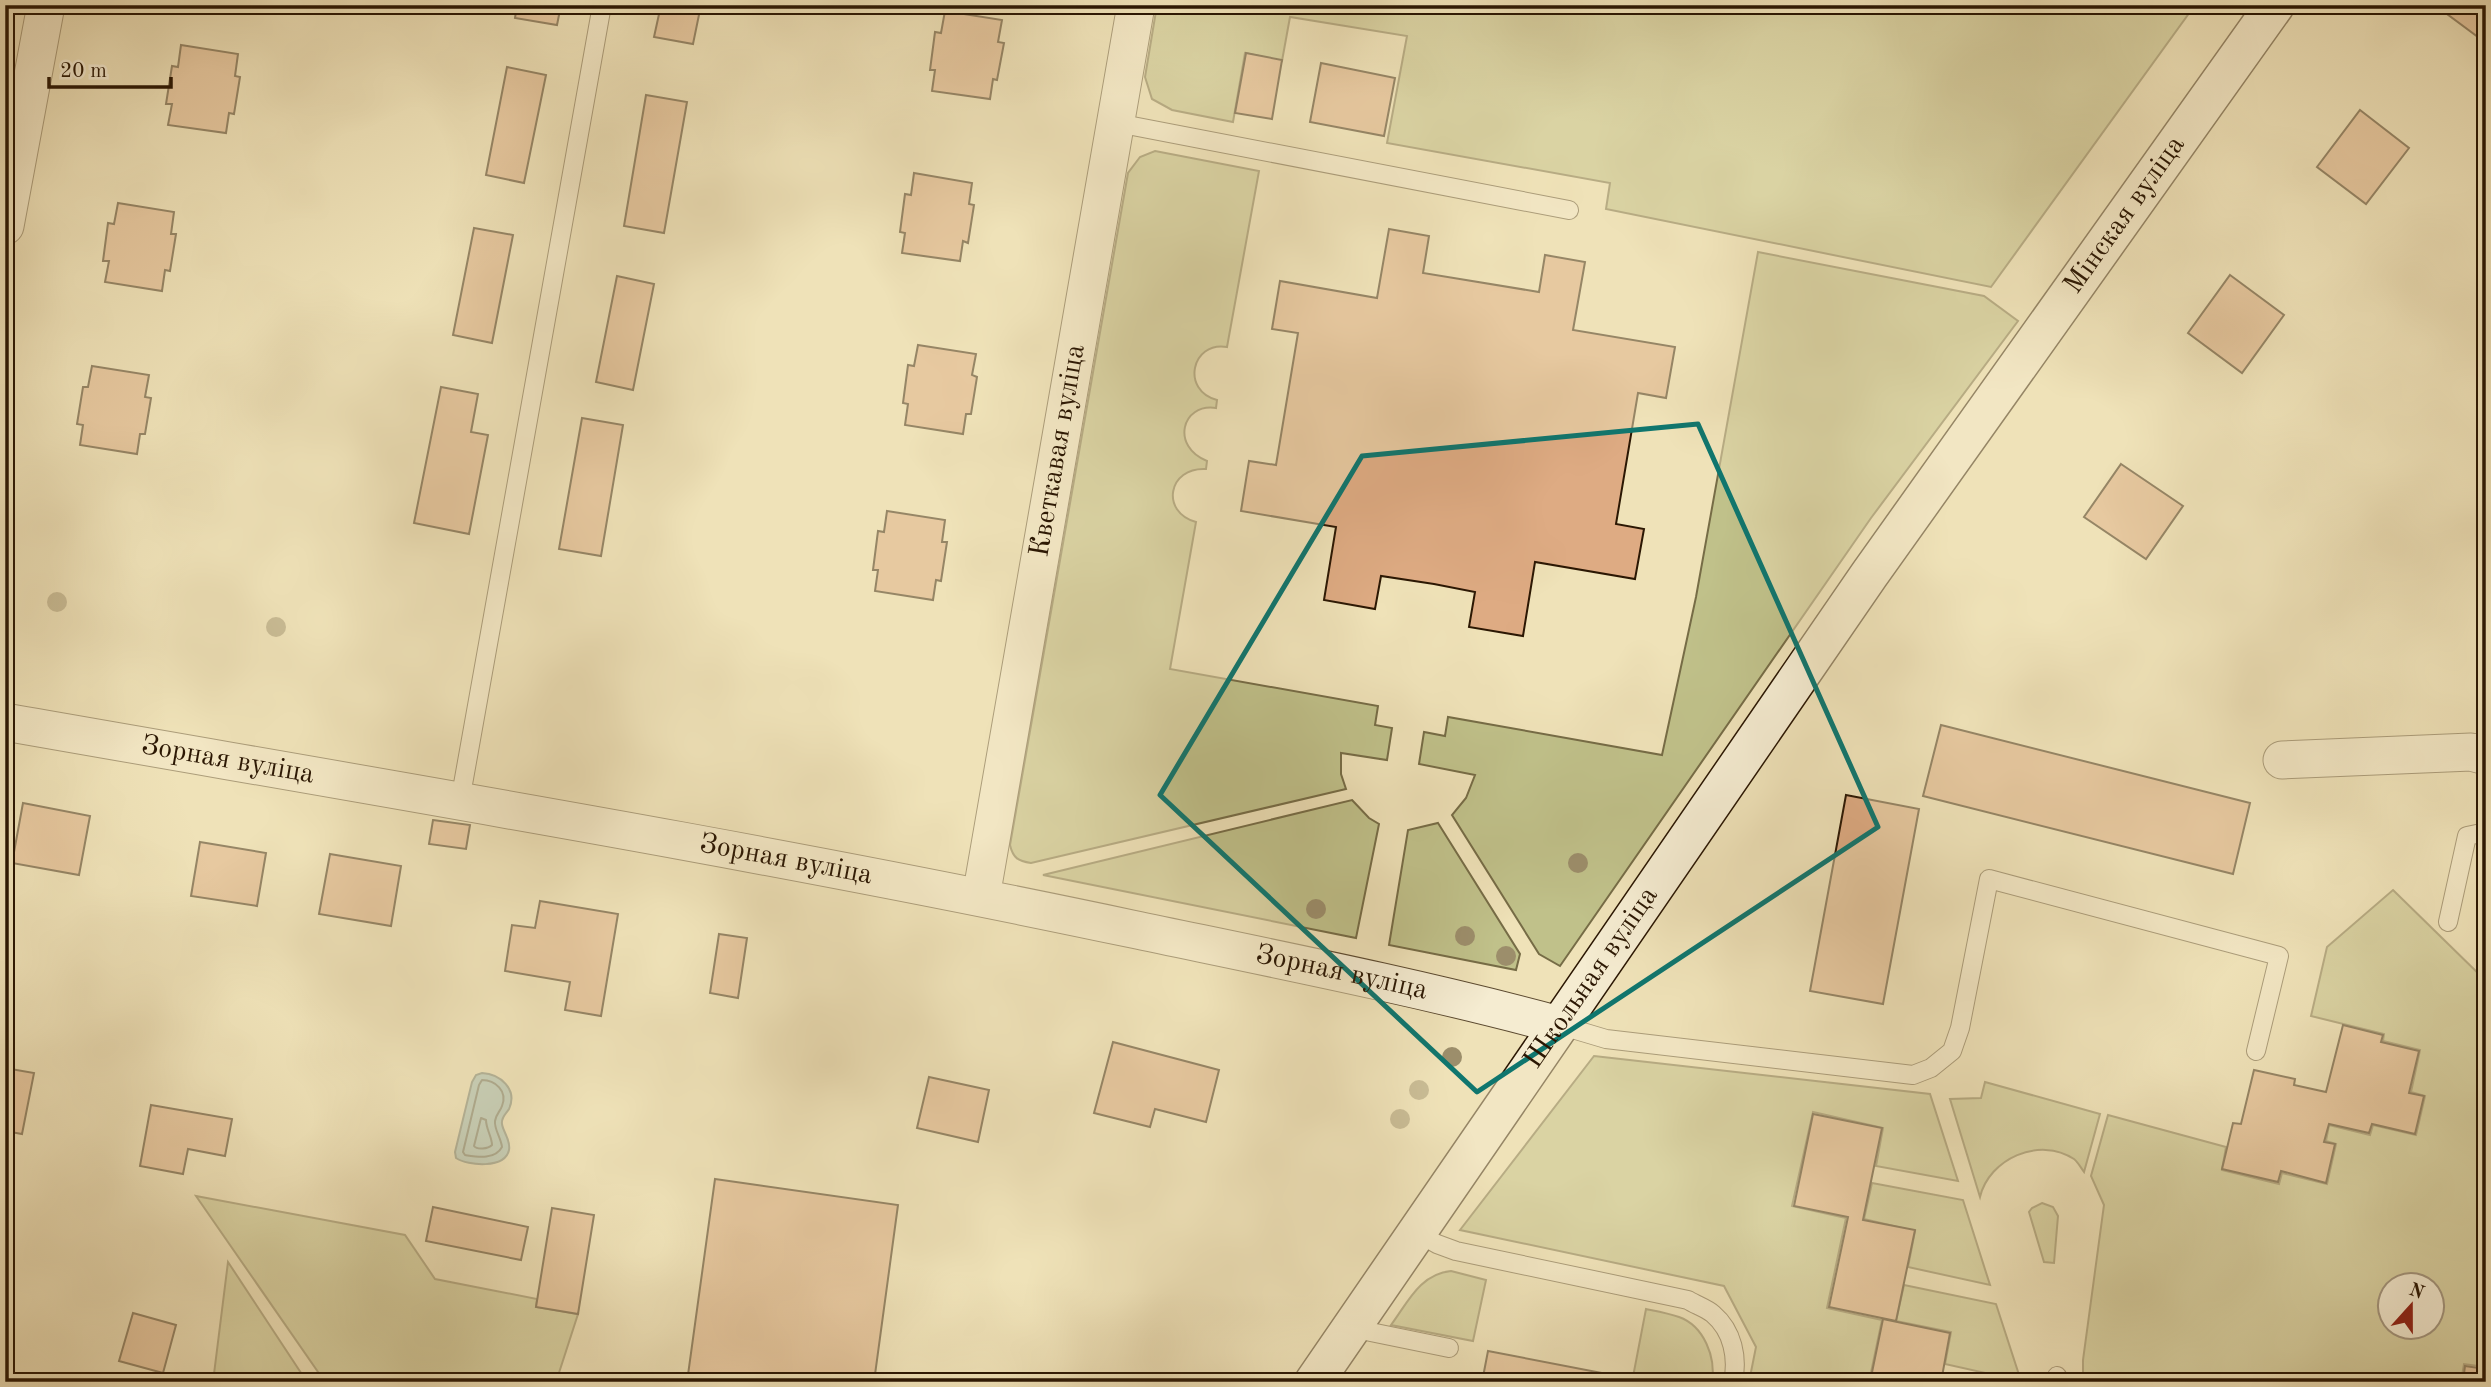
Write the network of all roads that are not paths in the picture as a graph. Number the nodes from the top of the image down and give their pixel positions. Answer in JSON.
{"nodes":[{"id":1,"x":46,"y":5,"type":"edge"},
{"id":2,"x":602,"y":5,"type":"edge"},
{"id":3,"x":1136,"y":5,"type":"edge"},
{"id":4,"x":2275,"y":5,"type":"edge"},
{"id":5,"x":1117,"y":123,"type":"junction"},
{"id":6,"x":1569,"y":210,"type":"dead end"},
{"id":7,"x":5,"y":226,"type":"edge"},
{"id":8,"x":1869,"y":575,"type":"joint"},
{"id":9,"x":5,"y":722,"type":"edge"},
{"id":10,"x":2486,"y":756,"type":"edge"},
{"id":11,"x":2282,"y":760,"type":"dead end"},
{"id":12,"x":460,"y":801,"type":"junction"},
{"id":13,"x":2486,"y":832,"type":"edge"},
{"id":14,"x":981,"y":897,"type":"junction"},
{"id":15,"x":2448,"y":922,"type":"dead end"},
{"id":16,"x":1559,"y":1026,"type":"junction"},
{"id":17,"x":2256,"y":1051,"type":"dead end"},
{"id":18,"x":1416,"y":1232,"type":"junction"},
{"id":19,"x":1351,"y":1328,"type":"junction"},
{"id":20,"x":1449,"y":1348,"type":"dead end"},
{"id":21,"x":1314,"y":1382,"type":"edge"},
{"id":22,"x":1733,"y":1382,"type":"edge"}],
"edges":[{"from":1,"to":7,"type":"street"},
{"from":2,"to":12,"type":"lane"},
{"from":3,"to":5,"type":"street","name":"Кветкавая вуліца"},
{"from":4,"to":8,"type":"street","name":"Мінская вуліца"},
{"from":5,"to":6,"type":"lane"},
{"from":5,"to":14,"type":"street","name":"Кветкавая вуліца"},
{"from":8,"to":16,"type":"street","name":"Школьная вуліца"},
{"from":9,"to":12,"type":"street","name":"Зорная вуліца"},
{"from":10,"to":11,"type":"street"},
{"from":12,"to":14,"type":"street","name":"Зорная вуліца"},
{"from":13,"to":15,"type":"lane"},
{"from":14,"to":16,"type":"street","name":"Зорная вуліца"},
{"from":16,"to":17,"type":"lane"},
{"from":16,"to":18,"type":"street","name":"Школьная вуліца"},
{"from":18,"to":19,"type":"street","name":"Школьная вуліца"},
{"from":18,"to":22,"type":"lane"},
{"from":19,"to":20,"type":"lane"},
{"from":19,"to":21,"type":"street","name":"Школьная вуліца"}]}
